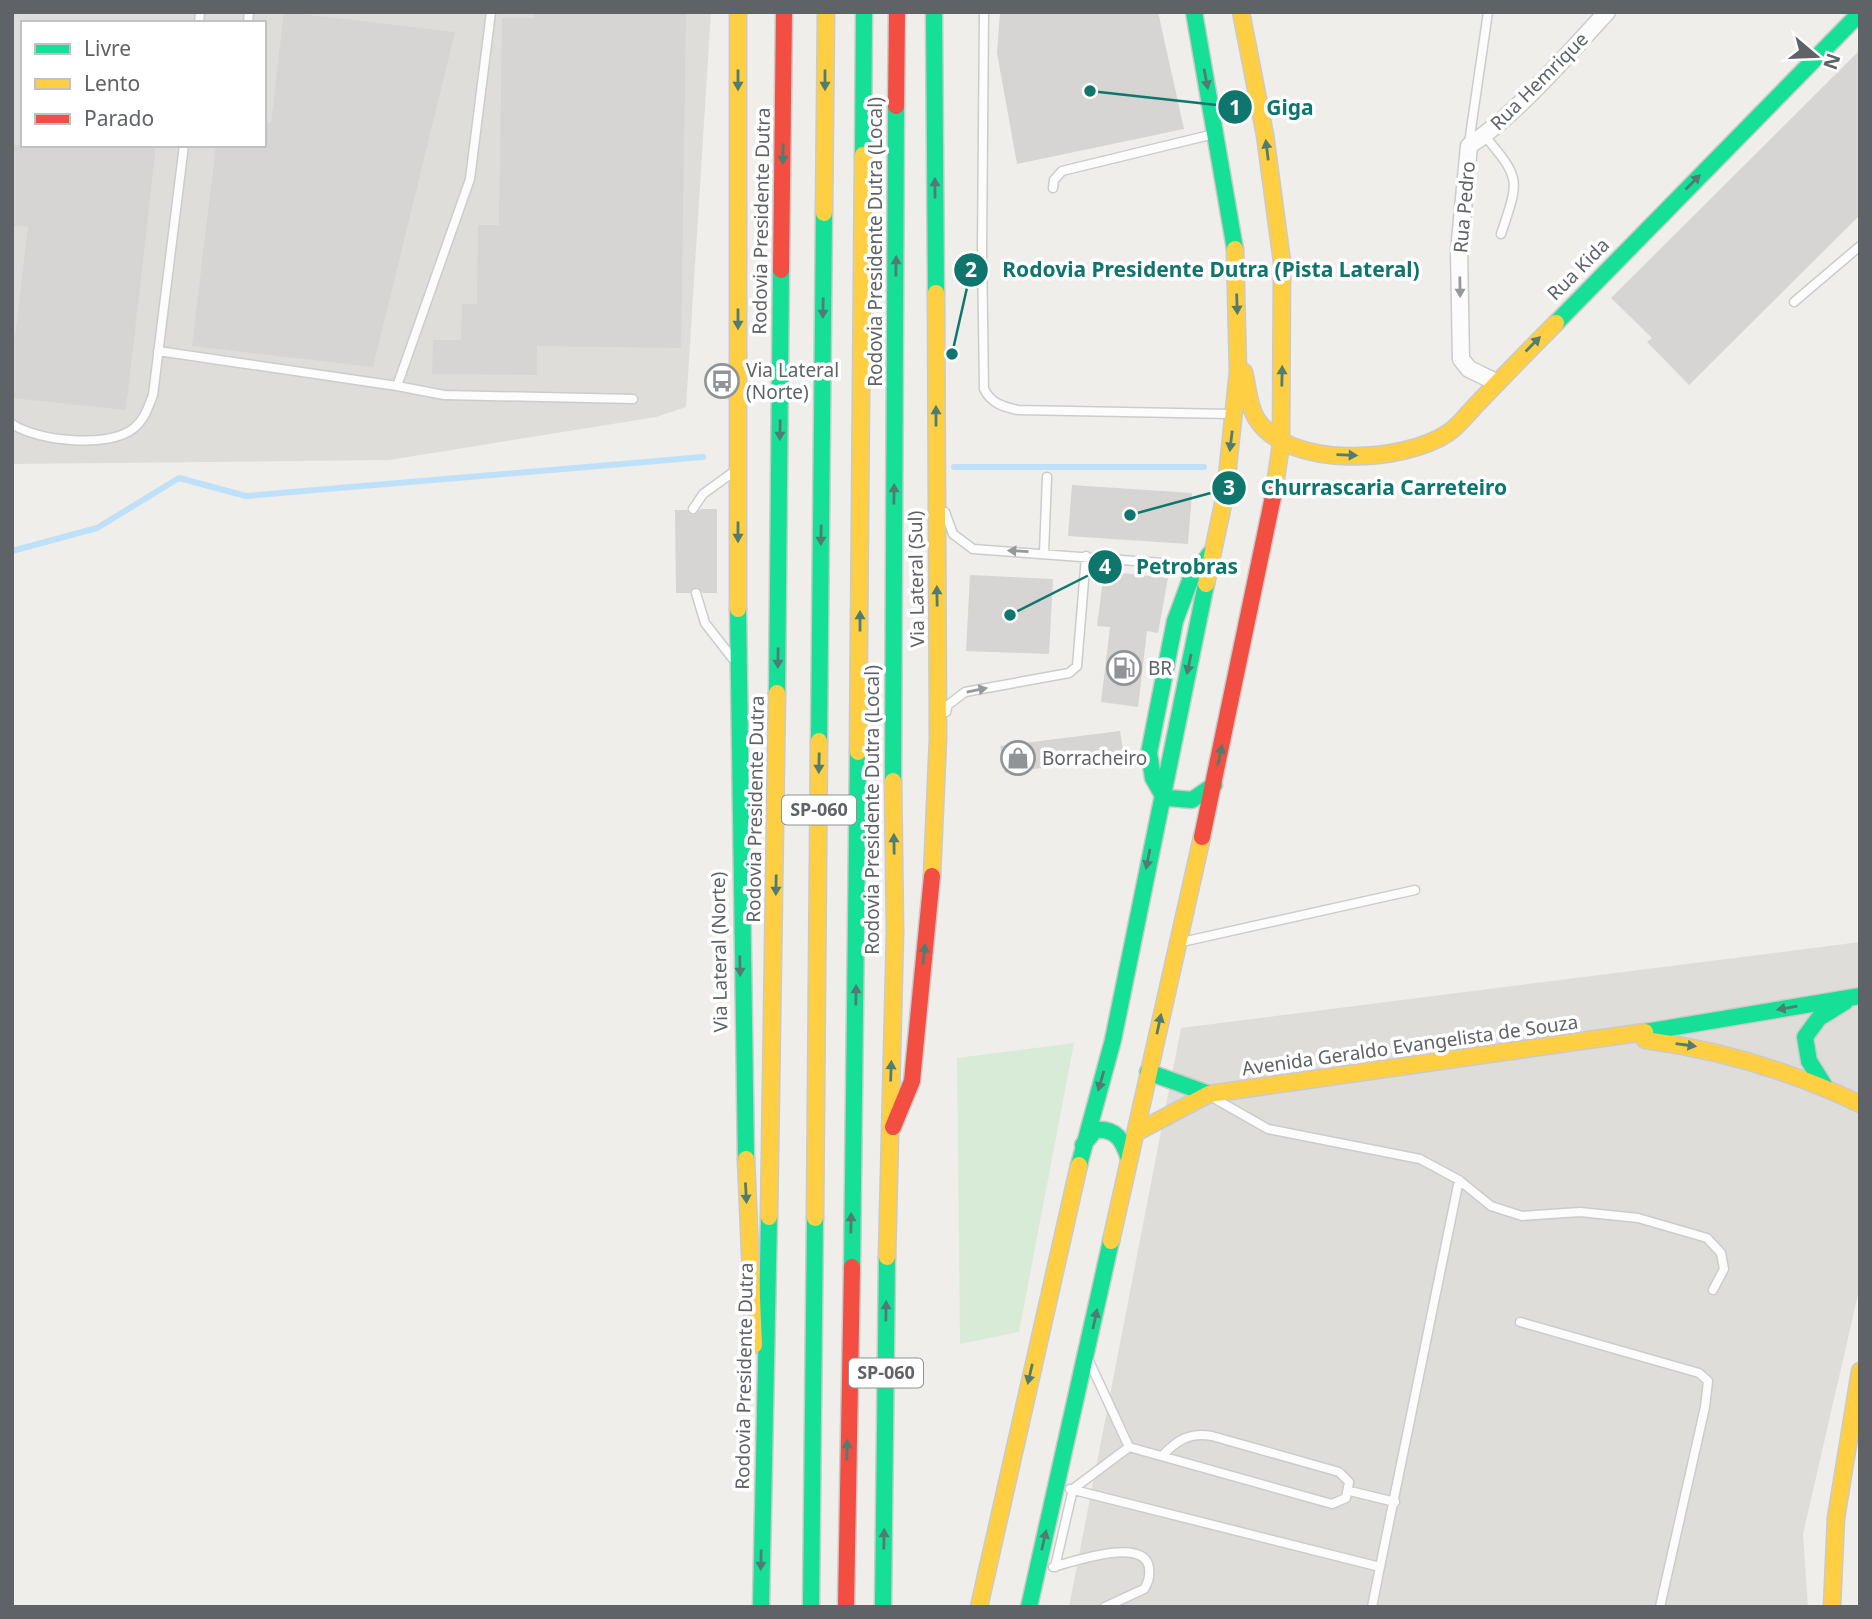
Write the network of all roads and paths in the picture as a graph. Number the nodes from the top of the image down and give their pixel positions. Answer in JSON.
{"nodes":[{"id":1,"x":491,"y":12,"type":"edge"},
{"id":2,"x":738,"y":12,"type":"edge"},
{"id":3,"x":784,"y":12,"type":"edge"},
{"id":4,"x":826,"y":12,"type":"edge"},
{"id":5,"x":864,"y":12,"type":"edge"},
{"id":6,"x":897,"y":12,"type":"edge"},
{"id":7,"x":934,"y":12,"type":"edge"},
{"id":8,"x":984,"y":12,"type":"edge"},
{"id":9,"x":1194,"y":12,"type":"edge"},
{"id":10,"x":1241,"y":12,"type":"edge"},
{"id":11,"x":1488,"y":12,"type":"edge"},
{"id":12,"x":1607,"y":12,"type":"edge"},
{"id":13,"x":1860,"y":13,"type":"edge"},
{"id":14,"x":1217,"y":134,"type":"junction"},
{"id":15,"x":1484,"y":135,"type":"junction"},
{"id":16,"x":1469,"y":146,"type":"junction"},
{"id":17,"x":184,"y":147,"type":"edge"},
{"id":18,"x":1053,"y":188,"type":"dead end"},
{"id":19,"x":1501,"y":234,"type":"dead end"},
{"id":20,"x":1860,"y":246,"type":"edge"},
{"id":21,"x":1794,"y":302,"type":"dead end"},
{"id":22,"x":1238,"y":348,"type":"junction"},
{"id":23,"x":158,"y":351,"type":"junction"},
{"id":24,"x":1496,"y":382,"type":"junction"},
{"id":25,"x":397,"y":386,"type":"junction"},
{"id":26,"x":633,"y":399,"type":"dead end"},
{"id":27,"x":1234,"y":414,"type":"junction"},
{"id":28,"x":12,"y":424,"type":"edge"},
{"id":29,"x":1281,"y":444,"type":"junction"},
{"id":30,"x":738,"y":464,"type":"junction"},
{"id":31,"x":1046,"y":477,"type":"dead end"},
{"id":32,"x":936,"y":484,"type":"junction"},
{"id":33,"x":693,"y":509,"type":"dead end"},
{"id":34,"x":1214,"y":549,"type":"junction"},
{"id":35,"x":1044,"y":553,"type":"junction"},
{"id":36,"x":1086,"y":556,"type":"junction"},
{"id":37,"x":1197,"y":569,"type":"junction"},
{"id":38,"x":696,"y":593,"type":"dead end"},
{"id":39,"x":738,"y":664,"type":"junction"},
{"id":40,"x":938,"y":738,"type":"junction"},
{"id":41,"x":1214,"y":785,"type":"junction"},
{"id":42,"x":1161,"y":792,"type":"junction"},
{"id":43,"x":1415,"y":890,"type":"dead end"},
{"id":44,"x":1176,"y":943,"type":"junction"},
{"id":45,"x":1857,"y":996,"type":"edge"},
{"id":46,"x":1618,"y":1037,"type":"junction"},
{"id":47,"x":1149,"y":1072,"type":"junction"},
{"id":48,"x":1824,"y":1085,"type":"junction"},
{"id":49,"x":1209,"y":1094,"type":"junction"},
{"id":50,"x":1860,"y":1104,"type":"edge"},
{"id":51,"x":1137,"y":1132,"type":"junction"},
{"id":52,"x":888,"y":1140,"type":"junction"},
{"id":53,"x":1083,"y":1144,"type":"junction"},
{"id":54,"x":1129,"y":1160,"type":"junction"},
{"id":55,"x":1459,"y":1181,"type":"junction"},
{"id":56,"x":1713,"y":1290,"type":"dead end"},
{"id":57,"x":1520,"y":1322,"type":"dead end"},
{"id":58,"x":1087,"y":1356,"type":"junction"},
{"id":59,"x":1860,"y":1371,"type":"edge"},
{"id":60,"x":1129,"y":1447,"type":"junction"},
{"id":61,"x":1162,"y":1457,"type":"junction"},
{"id":62,"x":1065,"y":1487,"type":"junction"},
{"id":63,"x":1350,"y":1490,"type":"junction"},
{"id":64,"x":1395,"y":1502,"type":"junction"},
{"id":65,"x":762,"y":1513,"type":"junction"},
{"id":66,"x":1055,"y":1567,"type":"junction"},
{"id":67,"x":1380,"y":1567,"type":"junction"},
{"id":68,"x":1037,"y":1571,"type":"junction"},
{"id":69,"x":761,"y":1607,"type":"edge"},
{"id":70,"x":811,"y":1607,"type":"edge"},
{"id":71,"x":846,"y":1607,"type":"edge"},
{"id":72,"x":883,"y":1607,"type":"edge"},
{"id":73,"x":979,"y":1607,"type":"edge"},
{"id":74,"x":1029,"y":1607,"type":"edge"},
{"id":75,"x":1105,"y":1607,"type":"edge"},
{"id":76,"x":1371,"y":1607,"type":"edge"},
{"id":77,"x":1660,"y":1607,"type":"edge"},
{"id":78,"x":1832,"y":1607,"type":"edge"}],
"edges":[{"from":1,"to":25,"type":"lane"},
{"from":2,"to":30,"type":"main road","name":"Via Lateral (Norte)","one_way":true},
{"from":3,"to":65,"type":"main road","name":"Rodovia Presidente Dutra","number":"SP-060","one_way":true},
{"from":4,"to":70,"type":"main road","number":"SP-060","one_way":true},
{"from":71,"to":5,"type":"main road","number":"SP-060","one_way":true},
{"from":52,"to":6,"type":"main road","name":"Rodovia Presidente Dutra (Local)","number":"SP-060","one_way":true},
{"from":32,"to":7,"type":"main road","name":"Via Lateral (Sul)","one_way":true},
{"from":8,"to":27,"type":"lane"},
{"from":9,"to":14,"type":"main road","one_way":true},
{"from":29,"to":10,"type":"main road","one_way":true},
{"from":11,"to":16,"type":"lane","name":"Rua Pedro"},
{"from":12,"to":15,"type":"street","name":"Rua Hemrique"},
{"from":24,"to":13,"type":"main road","name":"Rua Kida","one_way":true},
{"from":14,"to":18,"type":"lane"},
{"from":14,"to":22,"type":"main road","one_way":true},
{"from":15,"to":16,"type":"street","name":"Rua Hemrique"},
{"from":15,"to":19,"type":"lane"},
{"from":16,"to":24,"type":"street","name":"Rua Pedro","one_way":true},
{"from":17,"to":23,"type":"lane"},
{"from":20,"to":21,"type":"lane"},
{"from":22,"to":27,"type":"main road"},
{"from":22,"to":29,"type":"main road"},
{"from":23,"to":25,"type":"lane"},
{"from":23,"to":28,"type":"lane"},
{"from":29,"to":24,"type":"main road","name":"Rua Kida","one_way":true},
{"from":25,"to":26,"type":"lane"},
{"from":27,"to":34,"type":"main road","one_way":true},
{"from":41,"to":29,"type":"main road","one_way":true},
{"from":30,"to":33,"type":"lane"},
{"from":30,"to":39,"type":"main road","name":"Via Lateral (Norte)","one_way":true},
{"from":31,"to":35,"type":"lane"},
{"from":35,"to":32,"type":"lane","one_way":true},
{"from":40,"to":32,"type":"main road","name":"Via Lateral (Sul)","one_way":true},
{"from":34,"to":37,"type":"main road"},
{"from":34,"to":42,"type":"main road","one_way":true},
{"from":35,"to":36,"type":"lane"},
{"from":36,"to":37,"type":"lane"},
{"from":40,"to":36,"type":"lane","one_way":true},
{"from":37,"to":42,"type":"main road"},
{"from":38,"to":39,"type":"lane"},
{"from":39,"to":65,"type":"main road","name":"Via Lateral (Norte)","one_way":true},
{"from":52,"to":40,"type":"main road","name":"Via Lateral (Sul)","one_way":true},
{"from":41,"to":42,"type":"main road"},
{"from":41,"to":44,"type":"main road"},
{"from":42,"to":53,"type":"main road","one_way":true},
{"from":43,"to":44,"type":"lane"},
{"from":47,"to":44,"type":"main road","one_way":true},
{"from":45,"to":46,"type":"main road","name":"Avenida Geraldo Evangelista de Souza","one_way":true},
{"from":45,"to":48,"type":"main road","name":"Avenida Geraldo Evangelista de Souza"},
{"from":46,"to":48,"type":"main road","name":"Avenida Geraldo Evangelista de Souza","one_way":true},
{"from":46,"to":49,"type":"main road","name":"Avenida Geraldo Evangelista de Souza"},
{"from":47,"to":49,"type":"main road","name":"Avenida Geraldo Evangelista de Souza"},
{"from":47,"to":51,"type":"main road"},
{"from":48,"to":50,"type":"main road","name":"Avenida Geraldo Evangelista de Souza"},
{"from":49,"to":51,"type":"main road","name":"Avenida Geraldo Evangelista de Souza"},
{"from":49,"to":55,"type":"lane"},
{"from":51,"to":54,"type":"main road"},
{"from":72,"to":52,"type":"main road","name":"Rodovia Presidente Dutra (Local)","number":"SP-060","one_way":true},
{"from":53,"to":54,"type":"main road"},
{"from":53,"to":73,"type":"main road","one_way":true},
{"from":58,"to":54,"type":"main road","one_way":true},
{"from":55,"to":56,"type":"lane"},
{"from":55,"to":64,"type":"lane"},
{"from":57,"to":77,"type":"lane"},
{"from":58,"to":60,"type":"lane"},
{"from":58,"to":62,"type":"main road"},
{"from":59,"to":78,"type":"main road"},
{"from":60,"to":61,"type":"lane"},
{"from":60,"to":62,"type":"lane"},
{"from":61,"to":63,"type":"lane"},
{"from":61,"to":63,"type":"lane"},
{"from":62,"to":66,"type":"lane"},
{"from":62,"to":67,"type":"lane"},
{"from":68,"to":62,"type":"main road","one_way":true},
{"from":63,"to":64,"type":"lane"},
{"from":64,"to":67,"type":"lane"},
{"from":65,"to":69,"type":"main road","name":"Rodovia Presidente Dutra","number":"SP-060","one_way":true},
{"from":66,"to":68,"type":"lane"},
{"from":66,"to":75,"type":"lane"},
{"from":67,"to":76,"type":"lane"},
{"from":68,"to":74,"type":"main road"}]}
